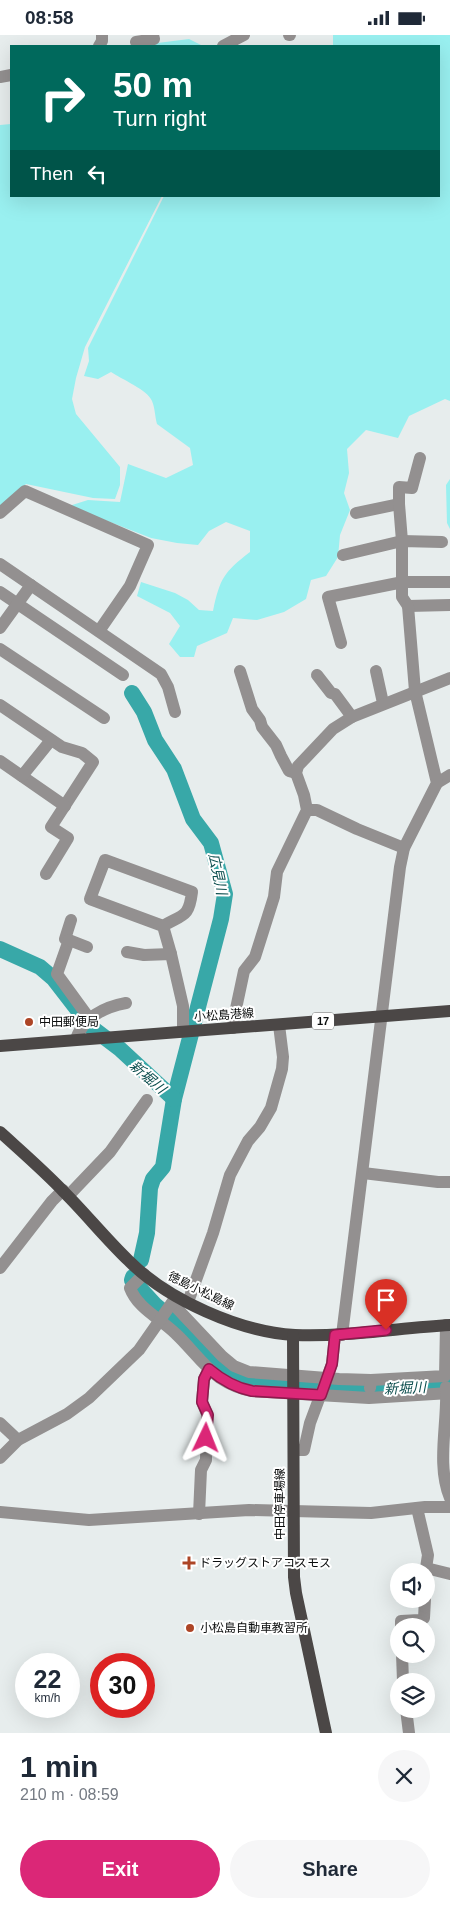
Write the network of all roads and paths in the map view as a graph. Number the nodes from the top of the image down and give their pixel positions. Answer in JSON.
{"nodes":[{"id":1,"x":153,"y":35,"type":"edge"},
{"id":2,"x":244,"y":35,"type":"edge"},
{"id":3,"x":136,"y":41,"type":"dead end"},
{"id":4,"x":223,"y":42,"type":"edge"},
{"id":5,"x":420,"y":458,"type":"dead end"},
{"id":6,"x":399,"y":504,"type":"junction"},
{"id":7,"x":0,"y":513,"type":"edge"},
{"id":8,"x":356,"y":513,"type":"dead end"},
{"id":9,"x":402,"y":541,"type":"junction"},
{"id":10,"x":442,"y":542,"type":"dead end"},
{"id":11,"x":343,"y":555,"type":"dead end"},
{"id":12,"x":0,"y":564,"type":"edge"},
{"id":13,"x":402,"y":582,"type":"junction"},
{"id":14,"x":450,"y":582,"type":"edge"},
{"id":15,"x":31,"y":585,"type":"junction"},
{"id":16,"x":0,"y":592,"type":"edge"},
{"id":17,"x":17,"y":603,"type":"junction"},
{"id":18,"x":450,"y":605,"type":"edge"},
{"id":19,"x":408,"y":606,"type":"junction"},
{"id":20,"x":0,"y":628,"type":"edge"},
{"id":21,"x":99,"y":631,"type":"junction"},
{"id":22,"x":341,"y":643,"type":"dead end"},
{"id":23,"x":0,"y":649,"type":"edge"},
{"id":24,"x":240,"y":671,"type":"dead end"},
{"id":25,"x":376,"y":671,"type":"dead end"},
{"id":26,"x":122,"y":675,"type":"dead end"},
{"id":27,"x":317,"y":675,"type":"dead end"},
{"id":28,"x":450,"y":678,"type":"edge"},
{"id":29,"x":415,"y":691,"type":"junction"},
{"id":30,"x":383,"y":703,"type":"junction"},
{"id":31,"x":0,"y":705,"type":"edge"},
{"id":32,"x":175,"y":713,"type":"dead end"},
{"id":33,"x":352,"y":717,"type":"junction"},
{"id":34,"x":104,"y":718,"type":"dead end"},
{"id":35,"x":51,"y":740,"type":"junction"},
{"id":36,"x":0,"y":761,"type":"edge"},
{"id":37,"x":296,"y":773,"type":"junction"},
{"id":38,"x":450,"y":775,"type":"edge"},
{"id":39,"x":22,"y":776,"type":"junction"},
{"id":40,"x":437,"y":783,"type":"junction"},
{"id":41,"x":65,"y":806,"type":"junction"},
{"id":42,"x":307,"y":810,"type":"junction"},
{"id":43,"x":404,"y":848,"type":"junction"},
{"id":44,"x":46,"y":874,"type":"dead end"},
{"id":45,"x":71,"y":920,"type":"dead end"},
{"id":46,"x":163,"y":926,"type":"junction"},
{"id":47,"x":69,"y":940,"type":"junction"},
{"id":48,"x":87,"y":947,"type":"dead end"},
{"id":49,"x":127,"y":952,"type":"dead end"},
{"id":50,"x":171,"y":954,"type":"junction"},
{"id":51,"x":126,"y":1003,"type":"dead end"},
{"id":52,"x":450,"y":1011,"type":"edge"},
{"id":53,"x":380,"y":1015,"type":"junction"},
{"id":54,"x":89,"y":1019,"type":"junction"},
{"id":55,"x":280,"y":1025,"type":"junction"},
{"id":56,"x":233,"y":1028,"type":"junction"},
{"id":57,"x":189,"y":1031,"type":"junction"},
{"id":58,"x":76,"y":1039,"type":"junction"},
{"id":59,"x":0,"y":1046,"type":"edge"},
{"id":60,"x":147,"y":1100,"type":"dead end"},
{"id":61,"x":0,"y":1132,"type":"edge"},
{"id":62,"x":363,"y":1173,"type":"junction"},
{"id":63,"x":450,"y":1182,"type":"edge"},
{"id":64,"x":66,"y":1193,"type":"junction"},
{"id":65,"x":0,"y":1268,"type":"edge"},
{"id":66,"x":138,"y":1280,"type":"junction"},
{"id":67,"x":188,"y":1302,"type":"junction"},
{"id":68,"x":168,"y":1309,"type":"junction"},
{"id":69,"x":448,"y":1325,"type":"edge"},
{"id":70,"x":293,"y":1335,"type":"junction"},
{"id":71,"x":338,"y":1335,"type":"junction"},
{"id":72,"x":209,"y":1369,"type":"junction"},
{"id":73,"x":294,"y":1385,"type":"junction"},
{"id":74,"x":446,"y":1386,"type":"edge"},
{"id":75,"x":324,"y":1387,"type":"junction"},
{"id":76,"x":370,"y":1389,"type":"junction"},
{"id":77,"x":0,"y":1423,"type":"edge"},
{"id":78,"x":18,"y":1440,"type":"junction"},
{"id":79,"x":294,"y":1450,"type":"junction"},
{"id":80,"x":0,"y":1457,"type":"edge"},
{"id":81,"x":450,"y":1499,"type":"edge"},
{"id":82,"x":450,"y":1507,"type":"edge"},
{"id":83,"x":417,"y":1508,"type":"junction"},
{"id":84,"x":294,"y":1510,"type":"junction"},
{"id":85,"x":0,"y":1513,"type":"edge"},
{"id":86,"x":199,"y":1514,"type":"junction"},
{"id":87,"x":427,"y":1563,"type":"edge"},
{"id":88,"x":435,"y":1572,"type":"edge"},
{"id":89,"x":450,"y":1574,"type":"edge"},
{"id":90,"x":407,"y":1718,"type":"edge"},
{"id":91,"x":326,"y":1733,"type":"edge"},
{"id":92,"x":409,"y":1733,"type":"edge"}],
"edges":[{"from":1,"to":3,"type":"street"},
{"from":2,"to":4,"type":"street"},
{"from":5,"to":6,"type":"street"},
{"from":6,"to":8,"type":"street"},
{"from":6,"to":9,"type":"street"},
{"from":7,"to":21,"type":"street"},
{"from":9,"to":10,"type":"street"},
{"from":9,"to":11,"type":"street"},
{"from":9,"to":13,"type":"street"},
{"from":12,"to":15,"type":"street"},
{"from":13,"to":14,"type":"street"},
{"from":13,"to":19,"type":"street"},
{"from":13,"to":22,"type":"street"},
{"from":15,"to":17,"type":"street"},
{"from":15,"to":21,"type":"street"},
{"from":16,"to":17,"type":"street"},
{"from":17,"to":20,"type":"street"},
{"from":17,"to":26,"type":"street"},
{"from":18,"to":19,"type":"street"},
{"from":19,"to":29,"type":"street"},
{"from":21,"to":32,"type":"street"},
{"from":23,"to":34,"type":"street"},
{"from":24,"to":37,"type":"street"},
{"from":25,"to":30,"type":"street"},
{"from":27,"to":33,"type":"street"},
{"from":28,"to":29,"type":"street"},
{"from":29,"to":30,"type":"street"},
{"from":29,"to":40,"type":"street"},
{"from":30,"to":33,"type":"street"},
{"from":31,"to":35,"type":"street"},
{"from":33,"to":37,"type":"street"},
{"from":35,"to":39,"type":"street"},
{"from":35,"to":41,"type":"street"},
{"from":36,"to":39,"type":"street"},
{"from":37,"to":42,"type":"street"},
{"from":38,"to":40,"type":"street"},
{"from":39,"to":41,"type":"street"},
{"from":40,"to":43,"type":"street"},
{"from":41,"to":44,"type":"street"},
{"from":42,"to":43,"type":"street"},
{"from":42,"to":56,"type":"street"},
{"from":43,"to":53,"type":"street"},
{"from":45,"to":47,"type":"street"},
{"from":46,"to":46,"type":"street"},
{"from":46,"to":50,"type":"street"},
{"from":47,"to":48,"type":"street"},
{"from":47,"to":54,"type":"street"},
{"from":49,"to":50,"type":"street"},
{"from":50,"to":57,"type":"street"},
{"from":51,"to":54,"type":"street"},
{"from":52,"to":53,"type":"main road","name":"小松島港線","number":"17"},
{"from":53,"to":55,"type":"main road","name":"小松島港線","number":"17"},
{"from":53,"to":62,"type":"street"},
{"from":54,"to":58,"type":"street"},
{"from":55,"to":56,"type":"main road","name":"小松島港線","number":"17"},
{"from":55,"to":67,"type":"street"},
{"from":56,"to":57,"type":"main road","name":"小松島港線","number":"17"},
{"from":57,"to":58,"type":"main road","name":"小松島港線","number":"17"},
{"from":58,"to":59,"type":"main road","name":"小松島港線","number":"17"},
{"from":60,"to":64,"type":"street"},
{"from":61,"to":64,"type":"main road","name":"徳島小松島線"},
{"from":62,"to":63,"type":"street"},
{"from":62,"to":71,"type":"street"},
{"from":64,"to":65,"type":"street"},
{"from":64,"to":66,"type":"main road","name":"徳島小松島線"},
{"from":66,"to":68,"type":"main road","name":"徳島小松島線"},
{"from":66,"to":68,"type":"street"},
{"from":67,"to":68,"type":"main road","name":"徳島小松島線"},
{"from":67,"to":70,"type":"main road","name":"徳島小松島線"},
{"from":68,"to":72,"type":"street"},
{"from":68,"to":73,"type":"street"},
{"from":68,"to":78,"type":"street"},
{"from":69,"to":71,"type":"main road","name":"徳島小松島線"},
{"from":69,"to":74,"type":"street"},
{"from":70,"to":71,"type":"main road","name":"徳島小松島線"},
{"from":70,"to":73,"type":"main road","name":"中田停車場線"},
{"from":71,"to":75,"type":"street"},
{"from":72,"to":73,"type":"street"},
{"from":72,"to":86,"type":"street"},
{"from":73,"to":75,"type":"street"},
{"from":73,"to":75,"type":"street"},
{"from":73,"to":79,"type":"main road","name":"中田停車場線"},
{"from":74,"to":76,"type":"street"},
{"from":74,"to":76,"type":"street"},
{"from":74,"to":81,"type":"street"},
{"from":75,"to":76,"type":"street"},
{"from":75,"to":76,"type":"street"},
{"from":75,"to":79,"type":"street"},
{"from":77,"to":78,"type":"street"},
{"from":78,"to":80,"type":"street"},
{"from":79,"to":84,"type":"main road","name":"中田停車場線"},
{"from":82,"to":83,"type":"street"},
{"from":83,"to":84,"type":"street"},
{"from":83,"to":87,"type":"street"},
{"from":84,"to":86,"type":"street"},
{"from":84,"to":91,"type":"main road","name":"中田停車場線"},
{"from":85,"to":86,"type":"street"},
{"from":88,"to":89,"type":"street"},
{"from":90,"to":92,"type":"street"}]}
